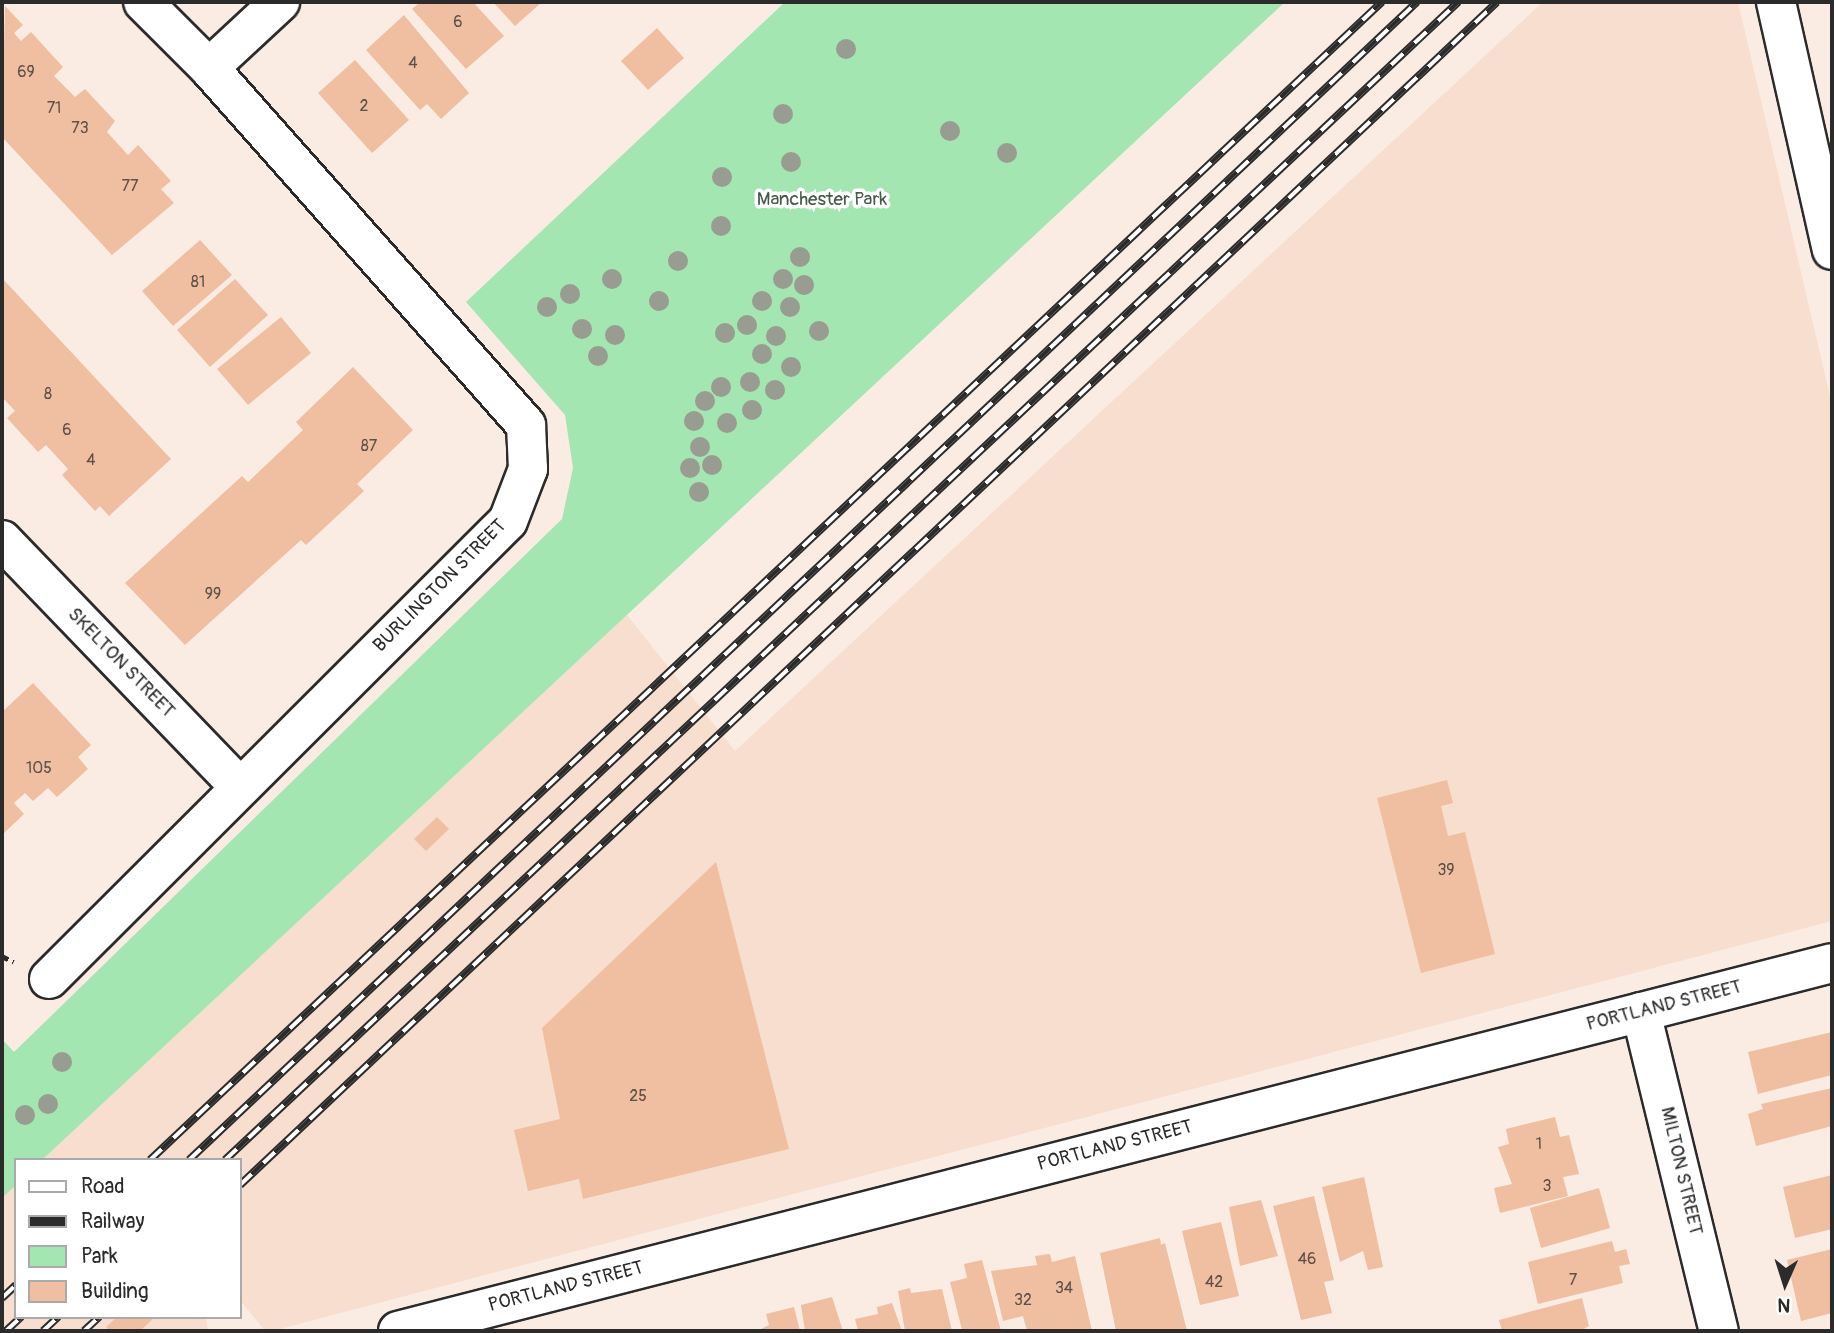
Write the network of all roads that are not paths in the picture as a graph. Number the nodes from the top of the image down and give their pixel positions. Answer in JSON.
{"nodes":[{"id":1,"x":143,"y":2,"type":"edge"},
{"id":2,"x":279,"y":2,"type":"edge"},
{"id":3,"x":1776,"y":2,"type":"edge"},
{"id":4,"x":209,"y":68,"type":"junction"},
{"id":5,"x":1832,"y":250,"type":"edge"},
{"id":6,"x":2,"y":540,"type":"edge"},
{"id":7,"x":240,"y":786,"type":"junction"},
{"id":8,"x":1832,"y":962,"type":"edge"},
{"id":9,"x":49,"y":979,"type":"dead end"},
{"id":10,"x":1641,"y":1012,"type":"junction"},
{"id":11,"x":398,"y":1331,"type":"edge"},
{"id":12,"x":1719,"y":1331,"type":"edge"}],
"edges":[{"from":1,"to":4,"type":"street","name":"BURLINGTON STREET"},
{"from":2,"to":4,"type":"street"},
{"from":3,"to":5,"type":"street"},
{"from":4,"to":7,"type":"street","name":"BURLINGTON STREET"},
{"from":6,"to":7,"type":"street","name":"SKELTON STREET"},
{"from":7,"to":9,"type":"street","name":"BURLINGTON STREET"},
{"from":8,"to":10,"type":"street","name":"PORTLAND STREET"},
{"from":10,"to":11,"type":"street","name":"PORTLAND STREET"},
{"from":10,"to":12,"type":"street","name":"MILTON STREET"}]}
